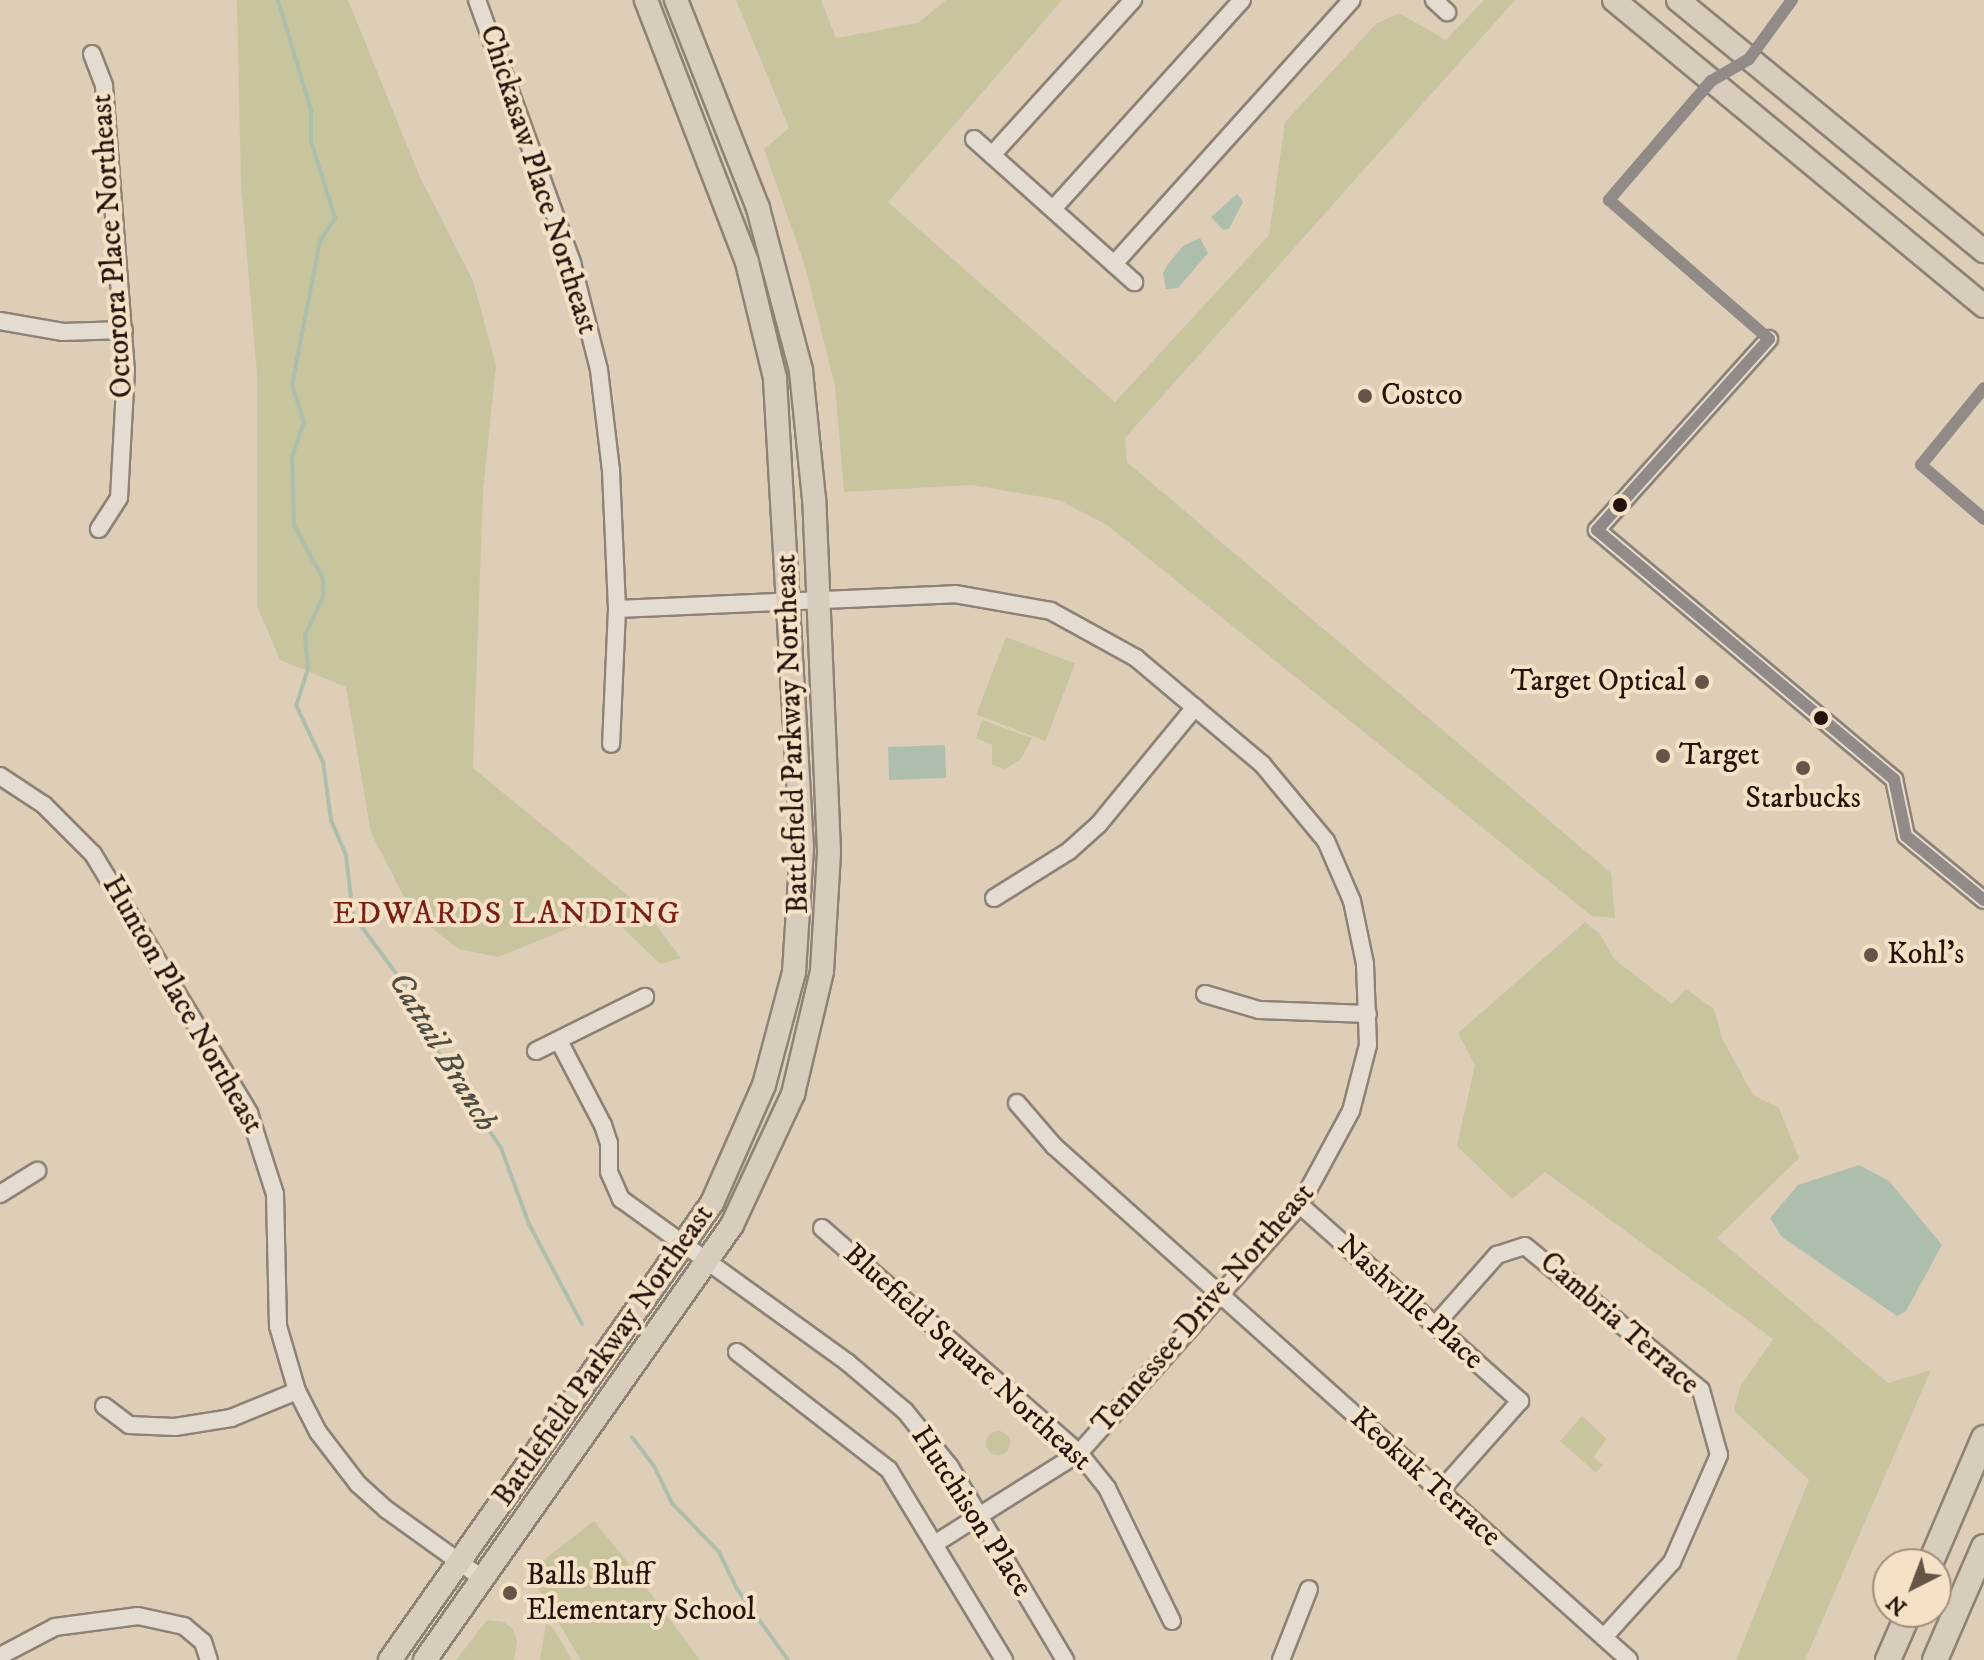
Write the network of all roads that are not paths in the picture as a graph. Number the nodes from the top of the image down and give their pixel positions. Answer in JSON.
{"nodes":[{"id":1,"x":477,"y":0,"type":"edge"},
{"id":2,"x":646,"y":0,"type":"edge"},
{"id":3,"x":676,"y":0,"type":"edge"},
{"id":4,"x":1133,"y":0,"type":"edge"},
{"id":5,"x":1242,"y":0,"type":"edge"},
{"id":6,"x":1352,"y":0,"type":"edge"},
{"id":7,"x":1434,"y":0,"type":"edge"},
{"id":8,"x":1614,"y":0,"type":"edge"},
{"id":9,"x":1678,"y":0,"type":"edge"},
{"id":10,"x":1447,"y":12,"type":"dead end"},
{"id":11,"x":92,"y":54,"type":"dead end"},
{"id":12,"x":974,"y":139,"type":"dead end"},
{"id":13,"x":992,"y":155,"type":"junction"},
{"id":14,"x":1053,"y":209,"type":"junction"},
{"id":15,"x":1984,"y":251,"type":"edge"},
{"id":16,"x":1114,"y":264,"type":"junction"},
{"id":17,"x":1134,"y":282,"type":"dead end"},
{"id":18,"x":1984,"y":306,"type":"edge"},
{"id":19,"x":0,"y":321,"type":"edge"},
{"id":20,"x":124,"y":330,"type":"junction"},
{"id":21,"x":1769,"y":339,"type":"dead end"},
{"id":22,"x":99,"y":529,"type":"dead end"},
{"id":23,"x":818,"y":599,"type":"junction"},
{"id":24,"x":789,"y":600,"type":"junction"},
{"id":25,"x":617,"y":609,"type":"junction"},
{"id":26,"x":1195,"y":707,"type":"junction"},
{"id":27,"x":611,"y":744,"type":"dead end"},
{"id":28,"x":0,"y":776,"type":"edge"},
{"id":29,"x":994,"y":898,"type":"dead end"},
{"id":30,"x":1984,"y":900,"type":"edge"},
{"id":31,"x":1205,"y":994,"type":"dead end"},
{"id":32,"x":645,"y":997,"type":"dead end"},
{"id":33,"x":1368,"y":1014,"type":"junction"},
{"id":34,"x":559,"y":1041,"type":"junction"},
{"id":35,"x":536,"y":1051,"type":"dead end"},
{"id":36,"x":1017,"y":1103,"type":"dead end"},
{"id":37,"x":37,"y":1171,"type":"dead end"},
{"id":38,"x":0,"y":1194,"type":"edge"},
{"id":39,"x":1300,"y":1205,"type":"junction"},
{"id":40,"x":822,"y":1228,"type":"dead end"},
{"id":41,"x":683,"y":1248,"type":"junction"},
{"id":42,"x":707,"y":1266,"type":"junction"},
{"id":43,"x":1221,"y":1295,"type":"junction"},
{"id":44,"x":1435,"y":1325,"type":"junction"},
{"id":45,"x":737,"y":1352,"type":"dead end"},
{"id":46,"x":297,"y":1391,"type":"junction"},
{"id":47,"x":104,"y":1406,"type":"dead end"},
{"id":48,"x":1984,"y":1438,"type":"edge"},
{"id":49,"x":1079,"y":1453,"type":"junction"},
{"id":50,"x":1440,"y":1491,"type":"junction"},
{"id":51,"x":980,"y":1516,"type":"junction"},
{"id":52,"x":936,"y":1543,"type":"junction"},
{"id":53,"x":1984,"y":1547,"type":"edge"},
{"id":54,"x":1937,"y":1548,"type":"edge"},
{"id":55,"x":459,"y":1562,"type":"junction"},
{"id":56,"x":483,"y":1579,"type":"junction"},
{"id":57,"x":1309,"y":1589,"type":"dead end"},
{"id":58,"x":1172,"y":1621,"type":"dead end"},
{"id":59,"x":1902,"y":1628,"type":"edge"},
{"id":60,"x":1604,"y":1637,"type":"junction"},
{"id":61,"x":0,"y":1656,"type":"edge"},
{"id":62,"x":209,"y":1660,"type":"edge"},
{"id":63,"x":390,"y":1660,"type":"edge"},
{"id":64,"x":425,"y":1660,"type":"edge"},
{"id":65,"x":1004,"y":1660,"type":"edge"},
{"id":66,"x":1065,"y":1660,"type":"edge"},
{"id":67,"x":1281,"y":1660,"type":"edge"},
{"id":68,"x":1629,"y":1660,"type":"edge"},
{"id":69,"x":1888,"y":1660,"type":"edge"},
{"id":70,"x":1935,"y":1660,"type":"edge"}],
"edges":[{"from":1,"to":25,"type":"street","name":"Chickasaw Place Northeast"},
{"from":2,"to":24,"type":"main road","name":"Battlefield Parkway Northeast"},
{"from":3,"to":23,"type":"main road","name":"Battlefield Parkway Northeast"},
{"from":4,"to":13,"type":"street"},
{"from":5,"to":14,"type":"street"},
{"from":6,"to":16,"type":"street"},
{"from":7,"to":10,"type":"street"},
{"from":8,"to":18,"type":"main road"},
{"from":9,"to":15,"type":"main road"},
{"from":11,"to":20,"type":"street","name":"Octorora Place Northeast"},
{"from":12,"to":13,"type":"street"},
{"from":13,"to":14,"type":"street"},
{"from":14,"to":16,"type":"street"},
{"from":16,"to":17,"type":"street"},
{"from":19,"to":20,"type":"street"},
{"from":20,"to":22,"type":"street","name":"Octorora Place Northeast"},
{"from":21,"to":30,"type":"street"},
{"from":23,"to":24,"type":"street","name":"Tennessee Drive Northeast"},
{"from":23,"to":26,"type":"street","name":"Tennessee Drive Northeast"},
{"from":23,"to":42,"type":"main road","name":"Battlefield Parkway Northeast"},
{"from":24,"to":25,"type":"street","name":"Tennessee Drive Northeast"},
{"from":24,"to":41,"type":"main road","name":"Battlefield Parkway Northeast"},
{"from":25,"to":27,"type":"street","name":"Chickasaw Place Northeast"},
{"from":26,"to":29,"type":"street"},
{"from":26,"to":33,"type":"street","name":"Tennessee Drive Northeast"},
{"from":28,"to":46,"type":"street","name":"Hunton Place Northeast"},
{"from":31,"to":33,"type":"street"},
{"from":32,"to":34,"type":"street"},
{"from":33,"to":39,"type":"street","name":"Tennessee Drive Northeast"},
{"from":34,"to":35,"type":"street"},
{"from":34,"to":41,"type":"street","name":"Hutchison Place"},
{"from":36,"to":43,"type":"street","name":"Keokuk Terrace"},
{"from":37,"to":38,"type":"street"},
{"from":39,"to":43,"type":"street","name":"Tennessee Drive Northeast"},
{"from":39,"to":44,"type":"street","name":"Nashville Place"},
{"from":40,"to":49,"type":"street","name":"Bluefield Square Northeast"},
{"from":41,"to":42,"type":"street","name":"Hutchison Place"},
{"from":41,"to":55,"type":"main road","name":"Battlefield Parkway Northeast"},
{"from":42,"to":51,"type":"street","name":"Hutchison Place"},
{"from":42,"to":56,"type":"main road","name":"Battlefield Parkway Northeast"},
{"from":43,"to":49,"type":"street","name":"Tennessee Drive Northeast"},
{"from":43,"to":50,"type":"street","name":"Keokuk Terrace"},
{"from":44,"to":50,"type":"street","name":"Nashville Place"},
{"from":44,"to":60,"type":"street","name":"Cambria Terrace"},
{"from":45,"to":52,"type":"street"},
{"from":46,"to":47,"type":"street"},
{"from":46,"to":55,"type":"street","name":"Hunton Place Northeast"},
{"from":48,"to":54,"type":"highway"},
{"from":49,"to":51,"type":"street","name":"Tennessee Drive Northeast"},
{"from":49,"to":58,"type":"street","name":"Bluefield Square Northeast"},
{"from":50,"to":60,"type":"street","name":"Keokuk Terrace"},
{"from":51,"to":52,"type":"street","name":"Tennessee Drive Northeast"},
{"from":51,"to":66,"type":"street","name":"Hutchison Place"},
{"from":52,"to":65,"type":"street"},
{"from":53,"to":70,"type":"highway"},
{"from":55,"to":56,"type":"street","name":"Hunton Place Northeast"},
{"from":55,"to":63,"type":"main road","name":"Battlefield Parkway Northeast"},
{"from":56,"to":64,"type":"main road","name":"Battlefield Parkway Northeast"},
{"from":57,"to":67,"type":"street"},
{"from":59,"to":69,"type":"highway"},
{"from":60,"to":68,"type":"street","name":"Keokuk Terrace"},
{"from":61,"to":62,"type":"street"}]}
